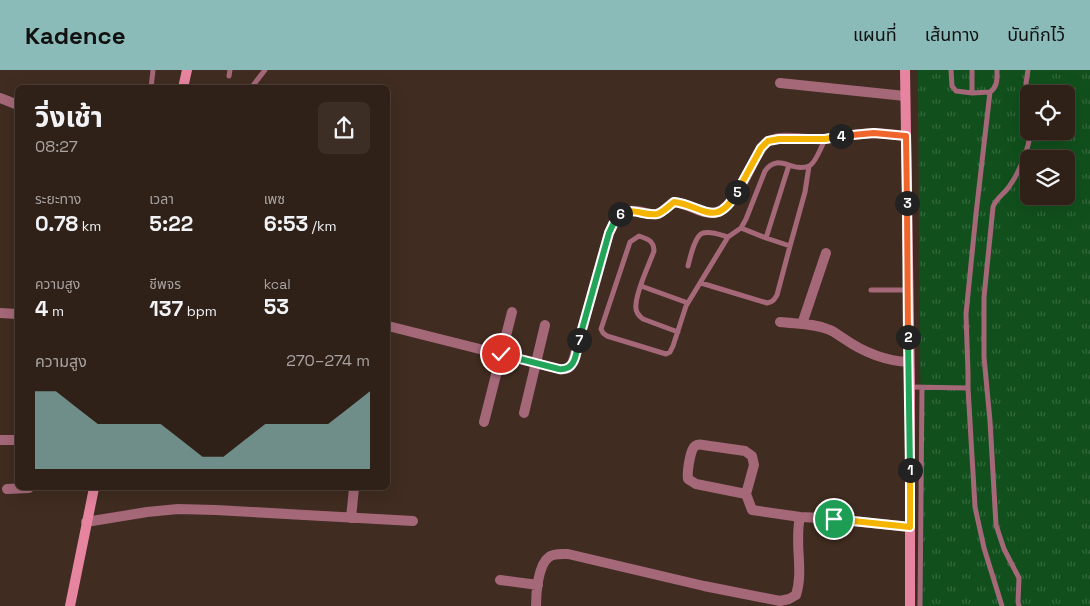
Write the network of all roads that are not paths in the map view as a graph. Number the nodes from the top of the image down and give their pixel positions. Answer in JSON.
{"nodes":[{"id":1,"x":153,"y":70,"type":"edge"},
{"id":2,"x":187,"y":70,"type":"edge"},
{"id":3,"x":265,"y":70,"type":"edge"},
{"id":4,"x":906,"y":70,"type":"edge"},
{"id":5,"x":951,"y":70,"type":"edge"},
{"id":6,"x":972,"y":70,"type":"edge"},
{"id":7,"x":997,"y":70,"type":"edge"},
{"id":8,"x":1028,"y":70,"type":"edge"},
{"id":9,"x":780,"y":83,"type":"dead end"},
{"id":10,"x":151,"y":85,"type":"edge"},
{"id":11,"x":184,"y":85,"type":"edge"},
{"id":12,"x":254,"y":85,"type":"edge"},
{"id":13,"x":1026,"y":85,"type":"edge"},
{"id":14,"x":990,"y":92,"type":"junction"},
{"id":15,"x":972,"y":93,"type":"junction"},
{"id":16,"x":905,"y":96,"type":"junction"},
{"id":17,"x":0,"y":98,"type":"edge"},
{"id":18,"x":15,"y":104,"type":"edge"},
{"id":19,"x":906,"y":136,"type":"junction"},
{"id":20,"x":825,"y":139,"type":"junction"},
{"id":21,"x":1028,"y":140,"type":"edge"},
{"id":22,"x":789,"y":165,"type":"junction"},
{"id":23,"x":809,"y":166,"type":"junction"},
{"id":24,"x":741,"y":228,"type":"junction"},
{"id":25,"x":728,"y":237,"type":"junction"},
{"id":26,"x":766,"y":238,"type":"junction"},
{"id":27,"x":790,"y":246,"type":"junction"},
{"id":28,"x":826,"y":253,"type":"dead end"},
{"id":29,"x":688,"y":266,"type":"dead end"},
{"id":30,"x":701,"y":283,"type":"junction"},
{"id":31,"x":640,"y":286,"type":"junction"},
{"id":32,"x":871,"y":290,"type":"dead end"},
{"id":33,"x":908,"y":290,"type":"junction"},
{"id":34,"x":688,"y":303,"type":"junction"},
{"id":35,"x":512,"y":312,"type":"dead end"},
{"id":36,"x":0,"y":313,"type":"edge"},
{"id":37,"x":15,"y":314,"type":"edge"},
{"id":38,"x":780,"y":322,"type":"dead end"},
{"id":39,"x":802,"y":324,"type":"junction"},
{"id":40,"x":545,"y":325,"type":"dead end"},
{"id":41,"x":390,"y":326,"type":"edge"},
{"id":42,"x":678,"y":332,"type":"junction"},
{"id":43,"x":501,"y":354,"type":"junction"},
{"id":44,"x":909,"y":362,"type":"junction"},
{"id":45,"x":537,"y":363,"type":"junction"},
{"id":46,"x":910,"y":387,"type":"junction"},
{"id":47,"x":922,"y":388,"type":"junction"},
{"id":48,"x":968,"y":388,"type":"junction"},
{"id":49,"x":524,"y":413,"type":"dead end"},
{"id":50,"x":484,"y":422,"type":"dead end"},
{"id":51,"x":0,"y":440,"type":"edge"},
{"id":52,"x":15,"y":440,"type":"edge"},
{"id":53,"x":7,"y":489,"type":"dead end"},
{"id":54,"x":15,"y":489,"type":"edge"},
{"id":55,"x":94,"y":490,"type":"edge"},
{"id":56,"x":354,"y":490,"type":"edge"},
{"id":57,"x":746,"y":494,"type":"junction"},
{"id":58,"x":351,"y":518,"type":"junction"},
{"id":59,"x":800,"y":518,"type":"junction"},
{"id":60,"x":413,"y":521,"type":"dead end"},
{"id":61,"x":86,"y":522,"type":"junction"},
{"id":62,"x":910,"y":527,"type":"junction"},
{"id":63,"x":500,"y":580,"type":"dead end"},
{"id":64,"x":538,"y":585,"type":"junction"},
{"id":65,"x":70,"y":606,"type":"edge"},
{"id":66,"x":536,"y":606,"type":"edge"},
{"id":67,"x":910,"y":606,"type":"edge"},
{"id":68,"x":920,"y":606,"type":"edge"},
{"id":69,"x":1002,"y":606,"type":"edge"},
{"id":70,"x":1019,"y":606,"type":"edge"}],
"edges":[{"from":1,"to":10,"type":"lane"},
{"from":2,"to":11,"type":"street"},
{"from":3,"to":12,"type":"lane"},
{"from":4,"to":16,"type":"street"},
{"from":5,"to":15,"type":"lane"},
{"from":6,"to":15,"type":"lane"},
{"from":7,"to":14,"type":"lane"},
{"from":8,"to":13,"type":"lane"},
{"from":9,"to":16,"type":"street"},
{"from":14,"to":15,"type":"lane"},
{"from":14,"to":48,"type":"lane"},
{"from":16,"to":19,"type":"street"},
{"from":17,"to":18,"type":"street"},
{"from":19,"to":20,"type":"street"},
{"from":19,"to":33,"type":"street"},
{"from":20,"to":23,"type":"lane"},
{"from":20,"to":45,"type":"street"},
{"from":21,"to":70,"type":"lane"},
{"from":22,"to":23,"type":"lane"},
{"from":22,"to":24,"type":"lane"},
{"from":22,"to":26,"type":"lane"},
{"from":23,"to":27,"type":"lane"},
{"from":24,"to":25,"type":"lane"},
{"from":24,"to":26,"type":"lane"},
{"from":25,"to":29,"type":"lane"},
{"from":25,"to":30,"type":"lane"},
{"from":26,"to":27,"type":"lane"},
{"from":27,"to":30,"type":"lane"},
{"from":28,"to":39,"type":"street"},
{"from":30,"to":34,"type":"lane"},
{"from":31,"to":34,"type":"lane"},
{"from":31,"to":42,"type":"lane"},
{"from":31,"to":42,"type":"lane"},
{"from":32,"to":33,"type":"lane"},
{"from":33,"to":44,"type":"street"},
{"from":34,"to":42,"type":"lane"},
{"from":35,"to":43,"type":"street"},
{"from":36,"to":37,"type":"street"},
{"from":38,"to":39,"type":"street"},
{"from":39,"to":44,"type":"street"},
{"from":40,"to":45,"type":"street"},
{"from":41,"to":43,"type":"street"},
{"from":43,"to":45,"type":"street"},
{"from":43,"to":50,"type":"street"},
{"from":44,"to":46,"type":"street"},
{"from":45,"to":49,"type":"street"},
{"from":46,"to":47,"type":"lane"},
{"from":46,"to":62,"type":"street"},
{"from":47,"to":48,"type":"lane"},
{"from":47,"to":68,"type":"lane"},
{"from":48,"to":69,"type":"lane"},
{"from":51,"to":52,"type":"street"},
{"from":53,"to":54,"type":"street"},
{"from":55,"to":61,"type":"street"},
{"from":56,"to":58,"type":"street"},
{"from":57,"to":57,"type":"street"},
{"from":57,"to":59,"type":"street"},
{"from":58,"to":60,"type":"street"},
{"from":58,"to":61,"type":"street"},
{"from":59,"to":62,"type":"street"},
{"from":59,"to":64,"type":"street"},
{"from":61,"to":65,"type":"street"},
{"from":62,"to":67,"type":"street"},
{"from":63,"to":64,"type":"street"},
{"from":64,"to":66,"type":"street"}]}
